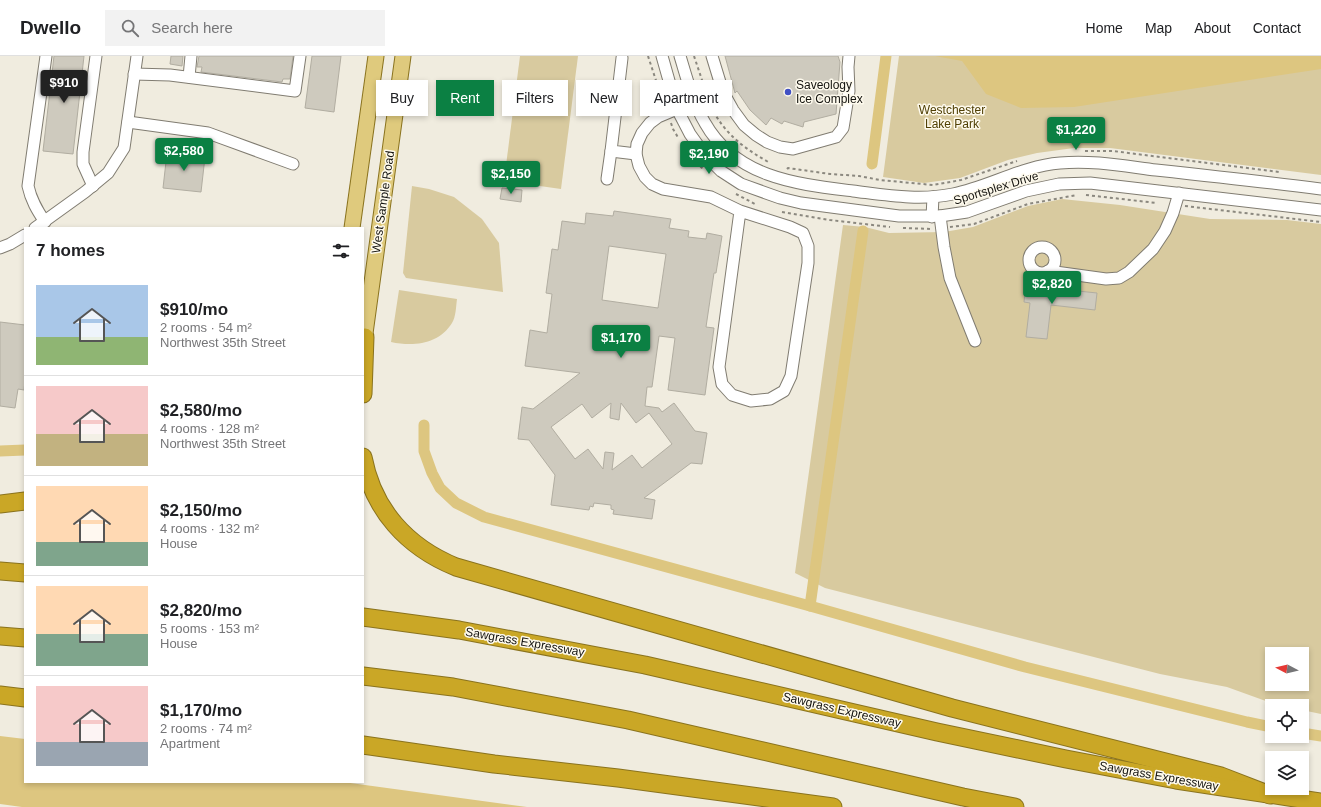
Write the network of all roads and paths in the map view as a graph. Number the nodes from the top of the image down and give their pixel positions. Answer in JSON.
{"nodes":[{"id":1,"x":46,"y":56,"type":"edge"},
{"id":2,"x":96,"y":56,"type":"edge"},
{"id":3,"x":137,"y":56,"type":"edge"},
{"id":4,"x":192,"y":56,"type":"edge"},
{"id":5,"x":300,"y":56,"type":"edge"},
{"id":6,"x":376,"y":56,"type":"edge"},
{"id":7,"x":403,"y":56,"type":"edge"},
{"id":8,"x":662,"y":56,"type":"edge"},
{"id":9,"x":680,"y":56,"type":"edge"},
{"id":10,"x":712,"y":56,"type":"edge"},
{"id":11,"x":849,"y":56,"type":"edge"},
{"id":12,"x":622,"y":58,"type":"dead end"},
{"id":13,"x":134,"y":74,"type":"junction"},
{"id":14,"x":189,"y":77,"type":"junction"},
{"id":15,"x":669,"y":80,"type":"edge"},
{"id":16,"x":687,"y":80,"type":"edge"},
{"id":17,"x":719,"y":80,"type":"edge"},
{"id":18,"x":732,"y":108,"type":"edge"},
{"id":19,"x":660,"y":116,"type":"edge"},
{"id":20,"x":681,"y":116,"type":"edge"},
{"id":21,"x":701,"y":116,"type":"edge"},
{"id":22,"x":128,"y":122,"type":"junction"},
{"id":23,"x":611,"y":150,"type":"junction"},
{"id":24,"x":636,"y":154,"type":"junction"},
{"id":25,"x":294,"y":164,"type":"dead end"},
{"id":26,"x":748,"y":166,"type":"junction"},
{"id":27,"x":607,"y":179,"type":"dead end"},
{"id":28,"x":741,"y":184,"type":"junction"},
{"id":29,"x":93,"y":186,"type":"junction"},
{"id":30,"x":1321,"y":188,"type":"edge"},
{"id":31,"x":1179,"y":193,"type":"junction"},
{"id":32,"x":933,"y":197,"type":"junction"},
{"id":33,"x":780,"y":198,"type":"junction"},
{"id":34,"x":1175,"y":205,"type":"junction"},
{"id":35,"x":1321,"y":210,"type":"edge"},
{"id":36,"x":740,"y":211,"type":"junction"},
{"id":37,"x":936,"y":216,"type":"junction"},
{"id":38,"x":48,"y":220,"type":"junction"},
{"id":39,"x":1321,"y":222,"type":"edge"},
{"id":40,"x":37,"y":227,"type":"edge"},
{"id":41,"x":352,"y":227,"type":"edge"},
{"id":42,"x":942,"y":228,"type":"junction"},
{"id":43,"x":24,"y":236,"type":"edge"},
{"id":44,"x":0,"y":248,"type":"edge"},
{"id":45,"x":1048,"y":271,"type":"dead end"},
{"id":46,"x":975,"y":341,"type":"dead end"},
{"id":47,"x":364,"y":343,"type":"edge"},
{"id":48,"x":364,"y":462,"type":"edge"},
{"id":49,"x":24,"y":502,"type":"edge"},
{"id":50,"x":0,"y":504,"type":"edge"},
{"id":51,"x":0,"y":571,"type":"edge"},
{"id":52,"x":24,"y":573,"type":"edge"},
{"id":53,"x":364,"y":617,"type":"edge"},
{"id":54,"x":0,"y":636,"type":"edge"},
{"id":55,"x":24,"y":638,"type":"edge"},
{"id":56,"x":364,"y":676,"type":"edge"},
{"id":57,"x":0,"y":696,"type":"edge"},
{"id":58,"x":24,"y":698,"type":"edge"},
{"id":59,"x":364,"y":745,"type":"edge"},
{"id":60,"x":1265,"y":793,"type":"edge"},
{"id":61,"x":1265,"y":794,"type":"edge"},
{"id":62,"x":1270,"y":795,"type":"edge"},
{"id":63,"x":1321,"y":802,"type":"edge"},
{"id":64,"x":833,"y":807,"type":"edge"},
{"id":65,"x":1015,"y":807,"type":"edge"}],
"edges":[{"from":1,"to":38,"type":"street"},
{"from":2,"to":29,"type":"street"},
{"from":3,"to":13,"type":"street"},
{"from":4,"to":14,"type":"street"},
{"from":5,"to":14,"type":"street"},
{"from":6,"to":41,"type":"main road"},
{"from":7,"to":47,"type":"main road","name":"West Sample Road"},
{"from":8,"to":15,"type":"street","name":"Sportsplex Drive"},
{"from":9,"to":16,"type":"street","name":"Sportsplex Drive"},
{"from":10,"to":17,"type":"street"},
{"from":11,"to":18,"type":"street"},
{"from":12,"to":23,"type":"street"},
{"from":13,"to":14,"type":"street"},
{"from":13,"to":22,"type":"street"},
{"from":19,"to":24,"type":"street"},
{"from":20,"to":28,"type":"street","name":"Sportsplex Drive"},
{"from":21,"to":26,"type":"street","name":"Sportsplex Drive"},
{"from":22,"to":25,"type":"street"},
{"from":22,"to":29,"type":"street"},
{"from":23,"to":24,"type":"street"},
{"from":23,"to":27,"type":"street"},
{"from":24,"to":36,"type":"street"},
{"from":26,"to":28,"type":"street"},
{"from":26,"to":32,"type":"street","name":"Sportsplex Drive"},
{"from":28,"to":33,"type":"street","name":"Sportsplex Drive"},
{"from":29,"to":38,"type":"street"},
{"from":30,"to":32,"type":"street","name":"Sportsplex Drive"},
{"from":31,"to":34,"type":"street"},
{"from":31,"to":35,"type":"street","name":"Sportsplex Drive"},
{"from":31,"to":37,"type":"street","name":"Sportsplex Drive"},
{"from":32,"to":37,"type":"street"},
{"from":33,"to":37,"type":"street","name":"Sportsplex Drive"},
{"from":33,"to":42,"type":"path"},
{"from":34,"to":39,"type":"path"},
{"from":34,"to":42,"type":"path"},
{"from":34,"to":45,"type":"street"},
{"from":36,"to":36,"type":"street"},
{"from":37,"to":42,"type":"street"},
{"from":38,"to":40,"type":"street"},
{"from":42,"to":46,"type":"street"},
{"from":43,"to":44,"type":"street"},
{"from":48,"to":60,"type":"highway"},
{"from":49,"to":50,"type":"highway"},
{"from":51,"to":52,"type":"highway"},
{"from":53,"to":61,"type":"highway","name":"Sawgrass Expressway"},
{"from":54,"to":55,"type":"highway"},
{"from":56,"to":65,"type":"highway"},
{"from":57,"to":58,"type":"highway"},
{"from":59,"to":64,"type":"highway"},
{"from":62,"to":63,"type":"highway","name":"Sawgrass Expressway"}]}
